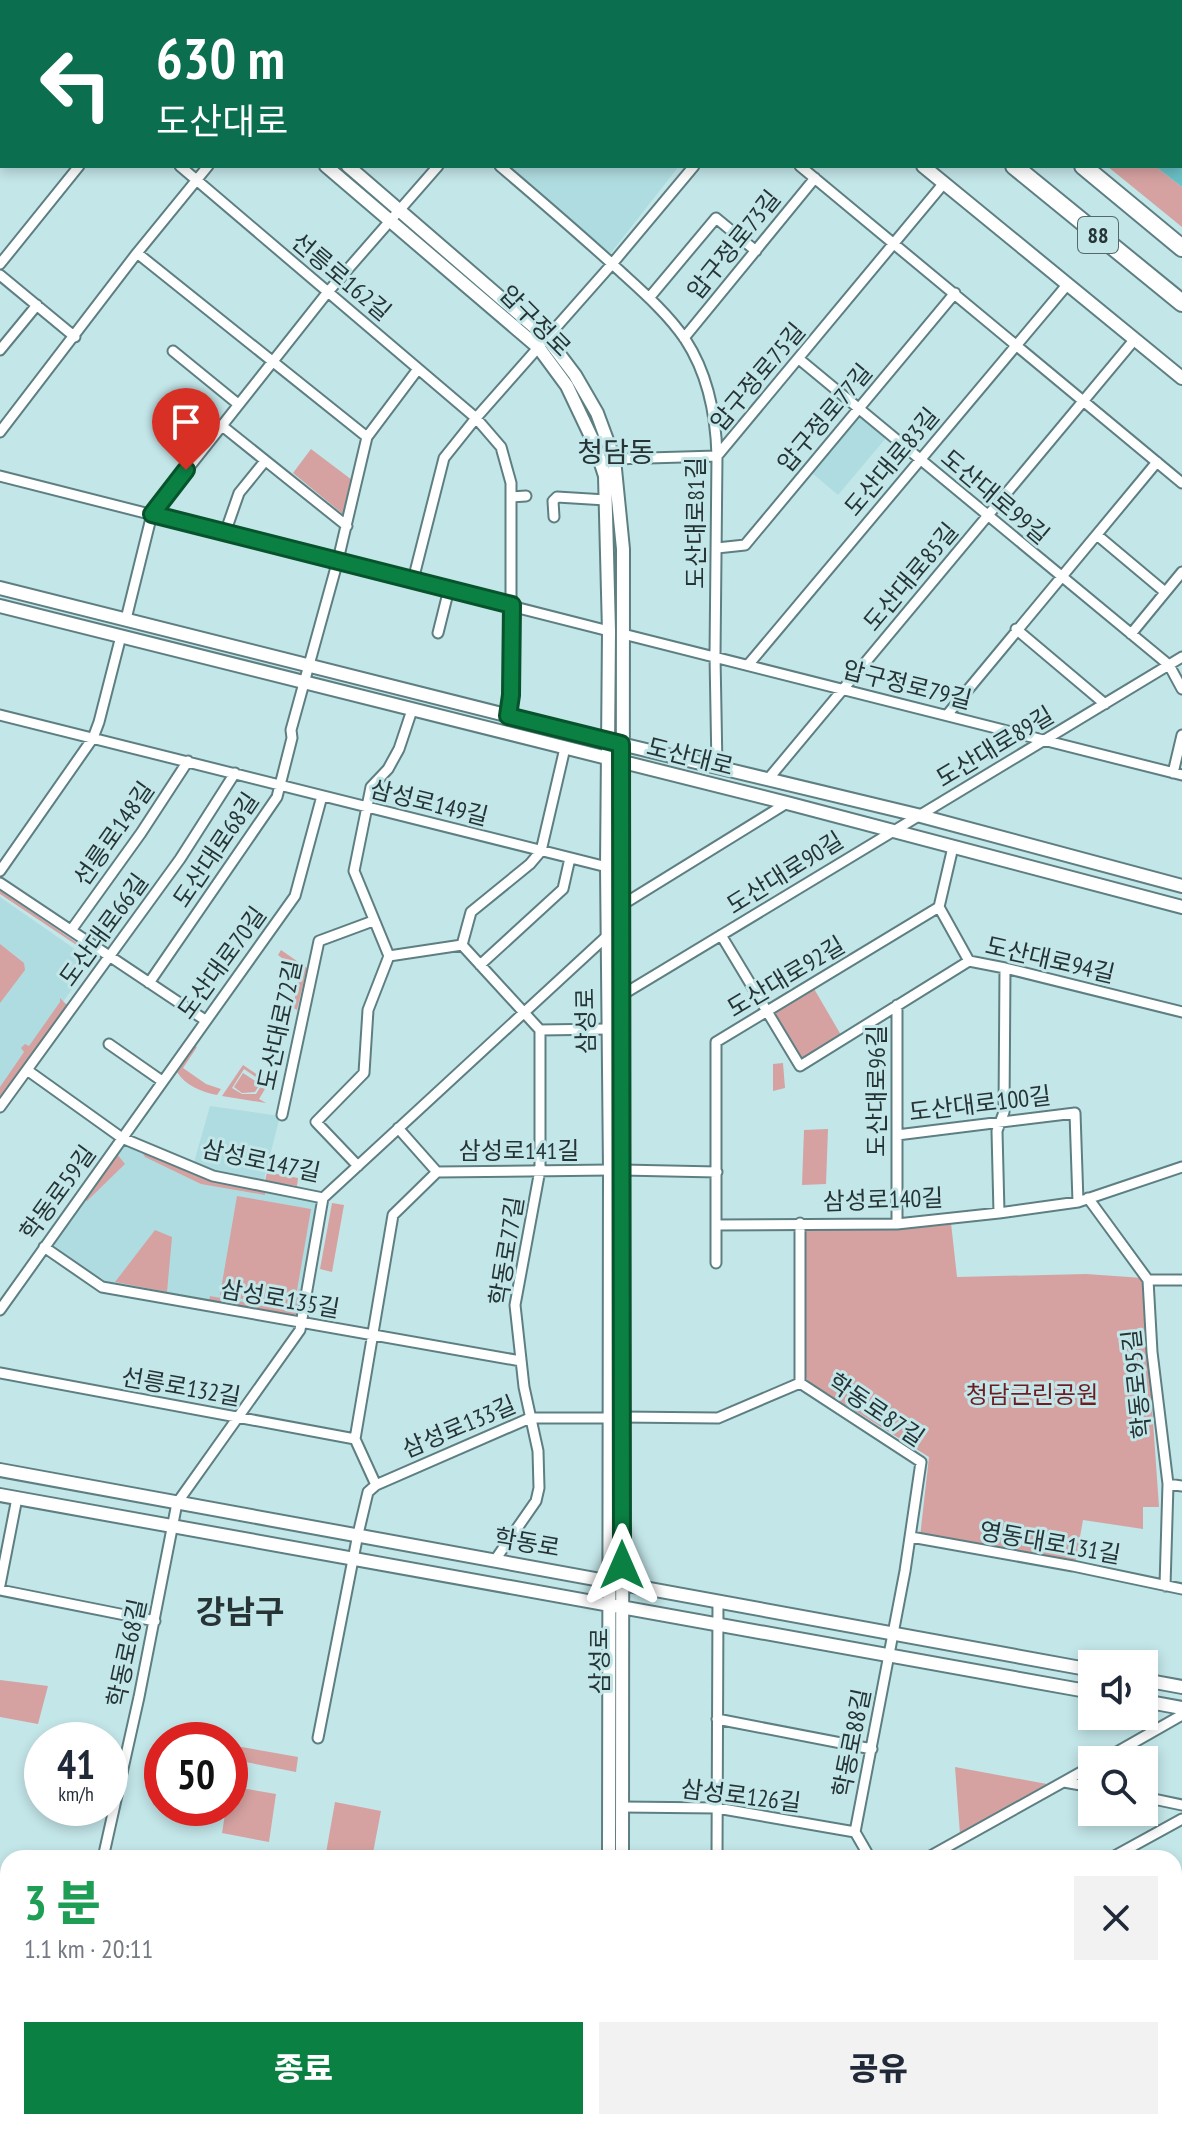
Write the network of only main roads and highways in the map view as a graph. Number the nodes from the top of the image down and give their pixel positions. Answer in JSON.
{"nodes":[{"id":1,"x":329,"y":168,"type":"edge"},
{"id":2,"x":350,"y":168,"type":"edge"},
{"id":3,"x":925,"y":168,"type":"edge"},
{"id":4,"x":1016,"y":168,"type":"edge"},
{"id":5,"x":1085,"y":168,"type":"edge"},
{"id":6,"x":395,"y":216,"type":"junction"},
{"id":7,"x":1182,"y":248,"type":"edge"},
{"id":8,"x":1182,"y":303,"type":"edge"},
{"id":9,"x":543,"y":343,"type":"junction"},
{"id":10,"x":1182,"y":378,"type":"edge"},
{"id":11,"x":0,"y":588,"type":"edge"},
{"id":12,"x":0,"y":606,"type":"edge"},
{"id":13,"x":615,"y":742,"type":"junction"},
{"id":14,"x":614,"y":761,"type":"junction"},
{"id":15,"x":1182,"y":886,"type":"edge"},
{"id":16,"x":1182,"y":907,"type":"edge"},
{"id":17,"x":616,"y":1170,"type":"junction"},
{"id":18,"x":0,"y":1470,"type":"edge"},
{"id":19,"x":0,"y":1495,"type":"edge"},
{"id":20,"x":616,"y":1581,"type":"junction"},
{"id":21,"x":616,"y":1606,"type":"junction"},
{"id":22,"x":1078,"y":1667,"type":"edge"},
{"id":23,"x":1158,"y":1683,"type":"edge"},
{"id":24,"x":1182,"y":1687,"type":"edge"},
{"id":25,"x":1078,"y":1689,"type":"edge"},
{"id":26,"x":1158,"y":1704,"type":"edge"},
{"id":27,"x":1182,"y":1708,"type":"edge"},
{"id":28,"x":609,"y":1850,"type":"edge"},
{"id":29,"x":622,"y":1850,"type":"edge"}],
"edges":[{"from":1,"to":6,"type":"main road","name":"압구정로"},
{"from":2,"to":6,"type":"main road","name":"압구정로"},
{"from":3,"to":10,"type":"main road"},
{"from":4,"to":8,"type":"highway","number":"88"},
{"from":5,"to":7,"type":"highway","number":"88"},
{"from":6,"to":9,"type":"main road","name":"압구정로"},
{"from":9,"to":13,"type":"main road","name":"압구정로"},
{"from":9,"to":13,"type":"main road","name":"압구정로"},
{"from":11,"to":13,"type":"main road","name":"도산대로"},
{"from":12,"to":14,"type":"main road","name":"도산대로"},
{"from":13,"to":14,"type":"main road","name":"삼성로"},
{"from":13,"to":15,"type":"main road","name":"도산대로"},
{"from":14,"to":16,"type":"main road","name":"도산대로"},
{"from":14,"to":17,"type":"main road","name":"삼성로"},
{"from":14,"to":17,"type":"main road","name":"삼성로"},
{"from":17,"to":20,"type":"main road","name":"삼성로"},
{"from":18,"to":20,"type":"main road","name":"학동로"},
{"from":19,"to":21,"type":"main road","name":"학동로"},
{"from":20,"to":21,"type":"main road","name":"삼성로"},
{"from":20,"to":22,"type":"main road","name":"학동로"},
{"from":21,"to":25,"type":"main road","name":"학동로"},
{"from":21,"to":28,"type":"main road","name":"삼성로"},
{"from":21,"to":29,"type":"main road","name":"삼성로"},
{"from":23,"to":24,"type":"main road"},
{"from":26,"to":27,"type":"main road"}]}
